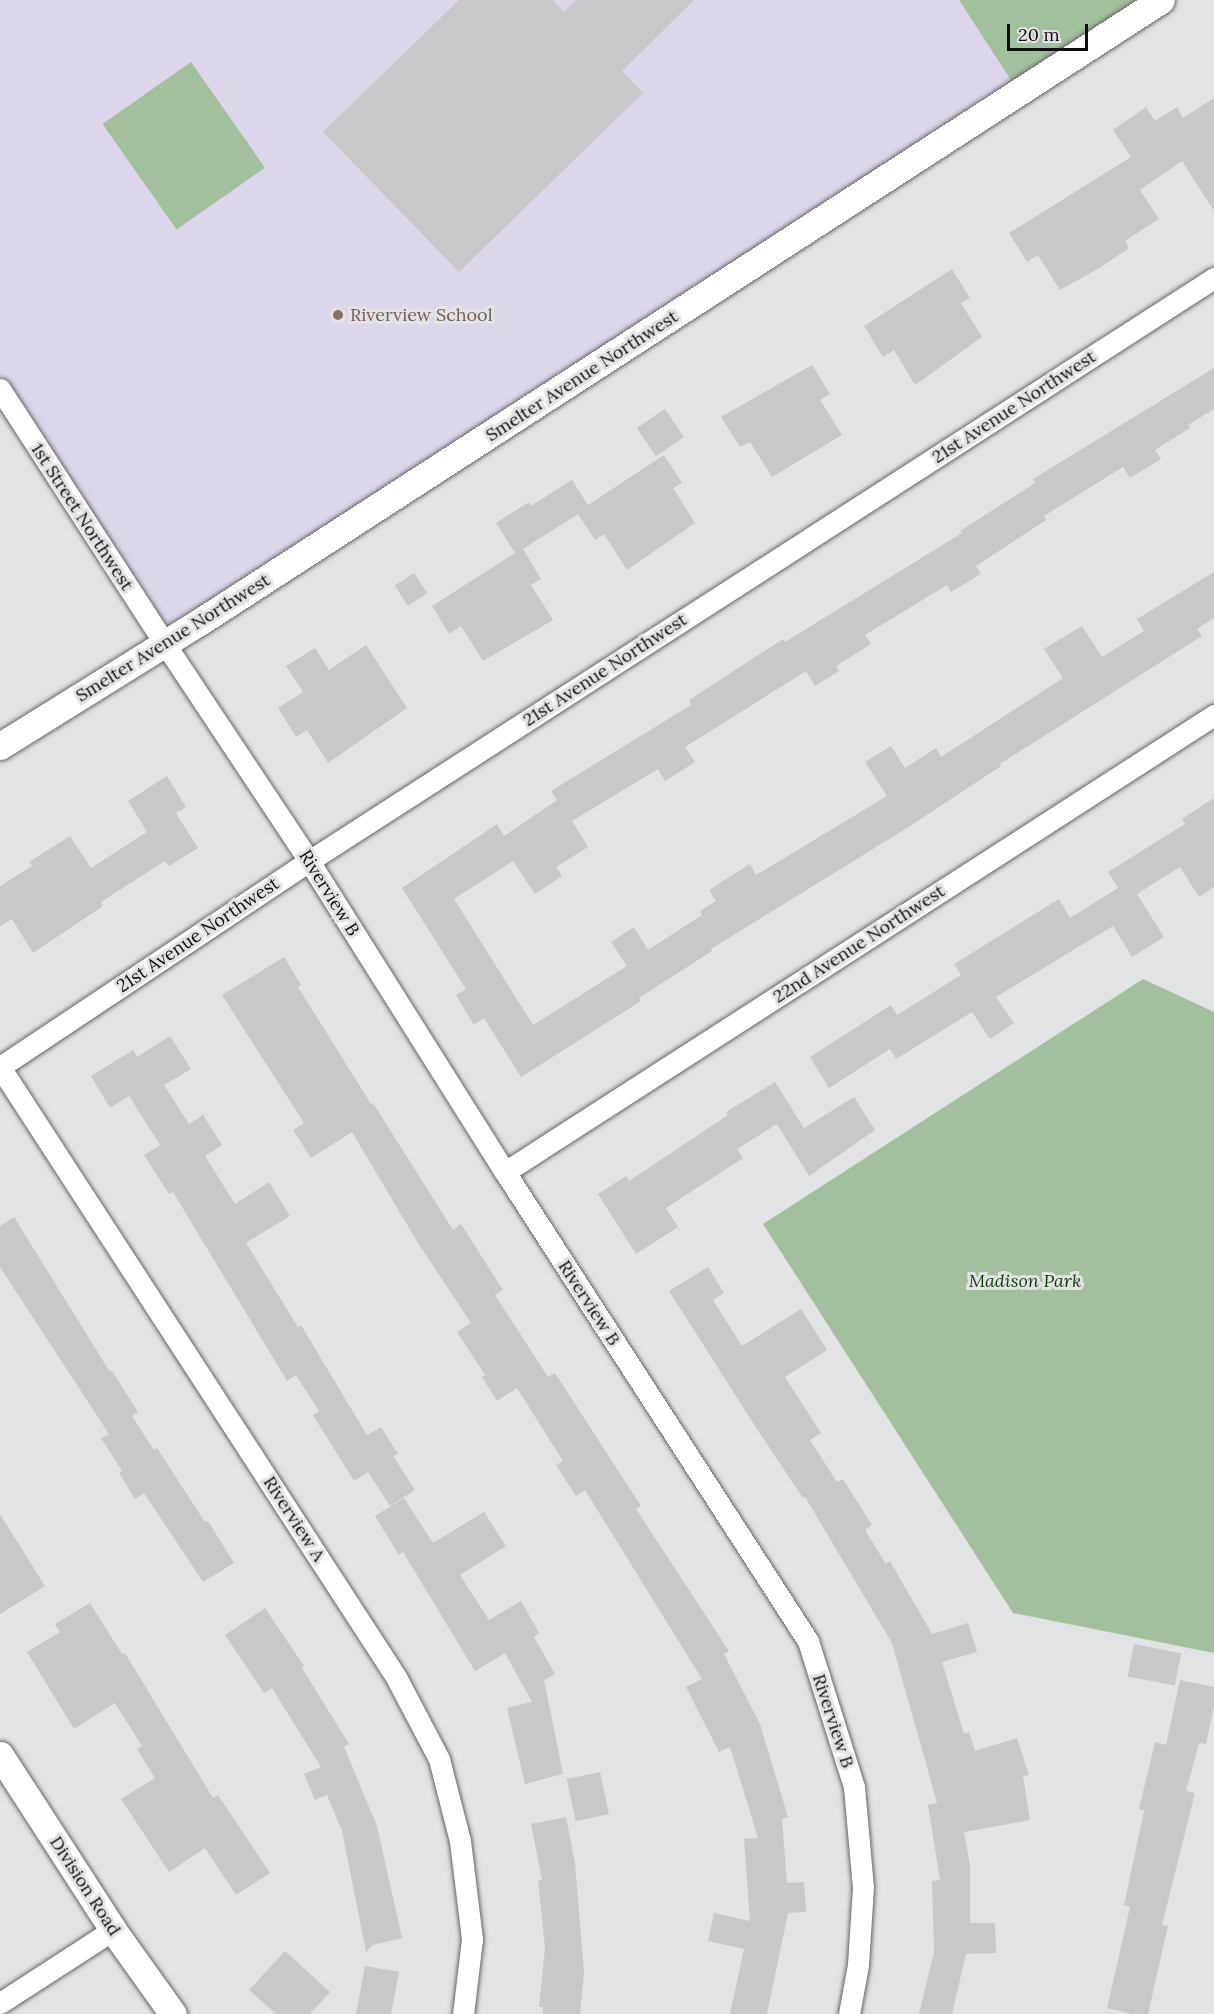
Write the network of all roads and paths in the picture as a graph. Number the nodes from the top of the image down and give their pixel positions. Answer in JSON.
{"nodes":[{"id":1,"x":1161,"y":0,"type":"edge"},
{"id":2,"x":1214,"y":278,"type":"edge"},
{"id":3,"x":0,"y":389,"type":"edge"},
{"id":4,"x":165,"y":645,"type":"junction"},
{"id":5,"x":1214,"y":715,"type":"edge"},
{"id":6,"x":0,"y":746,"type":"edge"},
{"id":7,"x":309,"y":861,"type":"junction"},
{"id":8,"x":0,"y":1067,"type":"edge"},
{"id":9,"x":505,"y":1172,"type":"junction"},
{"id":10,"x":0,"y":1755,"type":"edge"},
{"id":11,"x":113,"y":1930,"type":"junction"},
{"id":12,"x":0,"y":2003,"type":"edge"},
{"id":13,"x":173,"y":2014,"type":"edge"},
{"id":14,"x":463,"y":2014,"type":"edge"},
{"id":15,"x":849,"y":2014,"type":"edge"}],
"edges":[{"from":1,"to":4,"type":"street","name":"Smelter Avenue Northwest"},
{"from":2,"to":7,"type":"street","name":"21st Avenue Northwest"},
{"from":3,"to":4,"type":"street","name":"1st Street Northwest"},
{"from":4,"to":6,"type":"street","name":"Smelter Avenue Northwest"},
{"from":4,"to":7,"type":"street","name":"Riverview B"},
{"from":5,"to":9,"type":"street","name":"22nd Avenue Northwest"},
{"from":7,"to":8,"type":"street","name":"21st Avenue Northwest"},
{"from":7,"to":9,"type":"street","name":"Riverview B"},
{"from":8,"to":14,"type":"street","name":"Riverview A"},
{"from":9,"to":15,"type":"street","name":"Riverview B"},
{"from":10,"to":11,"type":"street","name":"Division Road"},
{"from":11,"to":12,"type":"street"},
{"from":11,"to":13,"type":"street","name":"Division Road"}]}
